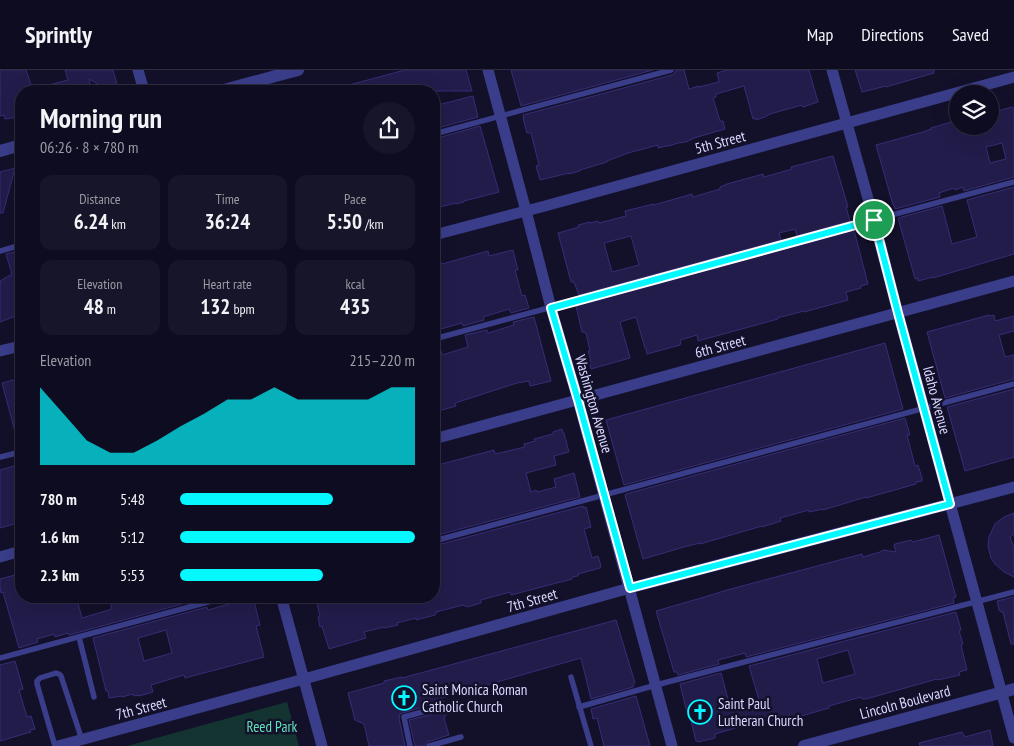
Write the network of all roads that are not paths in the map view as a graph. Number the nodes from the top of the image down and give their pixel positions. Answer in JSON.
{"nodes":[{"id":1,"x":138,"y":70,"type":"edge"},
{"id":2,"x":298,"y":70,"type":"edge"},
{"id":3,"x":488,"y":70,"type":"edge"},
{"id":4,"x":671,"y":70,"type":"edge"},
{"id":5,"x":832,"y":70,"type":"edge"},
{"id":6,"x":1014,"y":77,"type":"edge"},
{"id":7,"x":142,"y":85,"type":"edge"},
{"id":8,"x":242,"y":85,"type":"edge"},
{"id":9,"x":501,"y":117,"type":"junction"},
{"id":10,"x":847,"y":122,"type":"junction"},
{"id":11,"x":440,"y":132,"type":"edge"},
{"id":12,"x":15,"y":147,"type":"edge"},
{"id":13,"x":0,"y":151,"type":"edge"},
{"id":14,"x":1014,"y":182,"type":"edge"},
{"id":15,"x":526,"y":211,"type":"junction"},
{"id":16,"x":874,"y":220,"type":"junction"},
{"id":17,"x":440,"y":233,"type":"edge"},
{"id":18,"x":15,"y":247,"type":"edge"},
{"id":19,"x":0,"y":251,"type":"edge"},
{"id":20,"x":1014,"y":281,"type":"edge"},
{"id":21,"x":551,"y":308,"type":"junction"},
{"id":22,"x":898,"y":313,"type":"junction"},
{"id":23,"x":440,"y":337,"type":"edge"},
{"id":24,"x":15,"y":347,"type":"edge"},
{"id":25,"x":0,"y":351,"type":"edge"},
{"id":26,"x":1014,"y":384,"type":"edge"},
{"id":27,"x":578,"y":400,"type":"junction"},
{"id":28,"x":924,"y":409,"type":"junction"},
{"id":29,"x":440,"y":437,"type":"edge"},
{"id":30,"x":0,"y":450,"type":"edge"},
{"id":31,"x":15,"y":454,"type":"edge"},
{"id":32,"x":1,"y":457,"type":"edge"},
{"id":33,"x":1014,"y":487,"type":"edge"},
{"id":34,"x":604,"y":494,"type":"junction"},
{"id":35,"x":950,"y":504,"type":"junction"},
{"id":36,"x":440,"y":538,"type":"edge"},
{"id":37,"x":15,"y":553,"type":"edge"},
{"id":38,"x":0,"y":557,"type":"edge"},
{"id":39,"x":630,"y":588,"type":"junction"},
{"id":40,"x":1014,"y":592,"type":"edge"},
{"id":41,"x":977,"y":602,"type":"junction"},
{"id":42,"x":204,"y":603,"type":"edge"},
{"id":43,"x":284,"y":603,"type":"edge"},
{"id":44,"x":79,"y":637,"type":"junction"},
{"id":45,"x":0,"y":658,"type":"edge"},
{"id":46,"x":571,"y":677,"type":"dead end"},
{"id":47,"x":304,"y":679,"type":"junction"},
{"id":48,"x":656,"y":685,"type":"junction"},
{"id":49,"x":1008,"y":691,"type":"edge"},
{"id":50,"x":94,"y":697,"type":"dead end"},
{"id":51,"x":579,"y":707,"type":"junction"},
{"id":52,"x":430,"y":710,"type":"dead end"},
{"id":53,"x":461,"y":737,"type":"dead end"},
{"id":54,"x":1014,"y":738,"type":"edge"},
{"id":55,"x":82,"y":740,"type":"junction"},
{"id":56,"x":443,"y":744,"type":"edge"},
{"id":57,"x":57,"y":746,"type":"edge"},
{"id":58,"x":322,"y":746,"type":"edge"},
{"id":59,"x":410,"y":746,"type":"edge"},
{"id":60,"x":429,"y":746,"type":"edge"},
{"id":61,"x":591,"y":746,"type":"edge"},
{"id":62,"x":672,"y":746,"type":"edge"},
{"id":63,"x":804,"y":746,"type":"edge"}],
"edges":[{"from":1,"to":7,"type":"street"},
{"from":2,"to":8,"type":"street"},
{"from":3,"to":9,"type":"street","name":"Washington Avenue"},
{"from":4,"to":9,"type":"lane"},
{"from":5,"to":10,"type":"street","name":"Idaho Avenue"},
{"from":6,"to":10,"type":"street","name":"5th Street"},
{"from":9,"to":11,"type":"lane"},
{"from":9,"to":15,"type":"street","name":"Washington Avenue"},
{"from":10,"to":15,"type":"street","name":"5th Street"},
{"from":10,"to":16,"type":"street","name":"Idaho Avenue"},
{"from":12,"to":13,"type":"street"},
{"from":14,"to":16,"type":"lane"},
{"from":15,"to":17,"type":"street","name":"5th Street"},
{"from":15,"to":21,"type":"street","name":"Washington Avenue"},
{"from":16,"to":21,"type":"lane"},
{"from":16,"to":22,"type":"street","name":"Idaho Avenue"},
{"from":18,"to":19,"type":"lane"},
{"from":20,"to":22,"type":"street","name":"6th Street"},
{"from":21,"to":23,"type":"lane"},
{"from":21,"to":27,"type":"street","name":"Washington Avenue"},
{"from":22,"to":27,"type":"street","name":"6th Street"},
{"from":22,"to":28,"type":"street","name":"Idaho Avenue"},
{"from":24,"to":25,"type":"street"},
{"from":26,"to":28,"type":"lane"},
{"from":27,"to":29,"type":"street","name":"6th Street"},
{"from":27,"to":34,"type":"street","name":"Washington Avenue"},
{"from":28,"to":34,"type":"lane"},
{"from":28,"to":35,"type":"street","name":"Idaho Avenue"},
{"from":30,"to":32,"type":"lane"},
{"from":31,"to":32,"type":"lane"},
{"from":33,"to":35,"type":"street","name":"7th Street"},
{"from":34,"to":36,"type":"lane"},
{"from":34,"to":39,"type":"street","name":"Washington Avenue"},
{"from":35,"to":39,"type":"street","name":"7th Street"},
{"from":35,"to":41,"type":"street","name":"Idaho Avenue"},
{"from":37,"to":38,"type":"street"},
{"from":39,"to":47,"type":"street","name":"7th Street"},
{"from":39,"to":48,"type":"street","name":"Washington Avenue"},
{"from":40,"to":41,"type":"lane"},
{"from":41,"to":48,"type":"lane"},
{"from":41,"to":49,"type":"street","name":"Idaho Avenue"},
{"from":42,"to":44,"type":"lane"},
{"from":43,"to":47,"type":"street"},
{"from":44,"to":45,"type":"lane"},
{"from":44,"to":50,"type":"lane"},
{"from":46,"to":51,"type":"lane"},
{"from":47,"to":55,"type":"street","name":"7th Street"},
{"from":47,"to":58,"type":"street"},
{"from":48,"to":51,"type":"lane"},
{"from":48,"to":62,"type":"street","name":"Washington Avenue"},
{"from":49,"to":54,"type":"street","name":"Idaho Avenue"},
{"from":49,"to":63,"type":"street","name":"Lincoln Boulevard"},
{"from":51,"to":61,"type":"lane"},
{"from":52,"to":59,"type":"lane"},
{"from":53,"to":56,"type":"lane"},
{"from":55,"to":57,"type":"street","name":"7th Street"},
{"from":55,"to":57,"type":"lane"},
{"from":56,"to":60,"type":"lane"}]}
